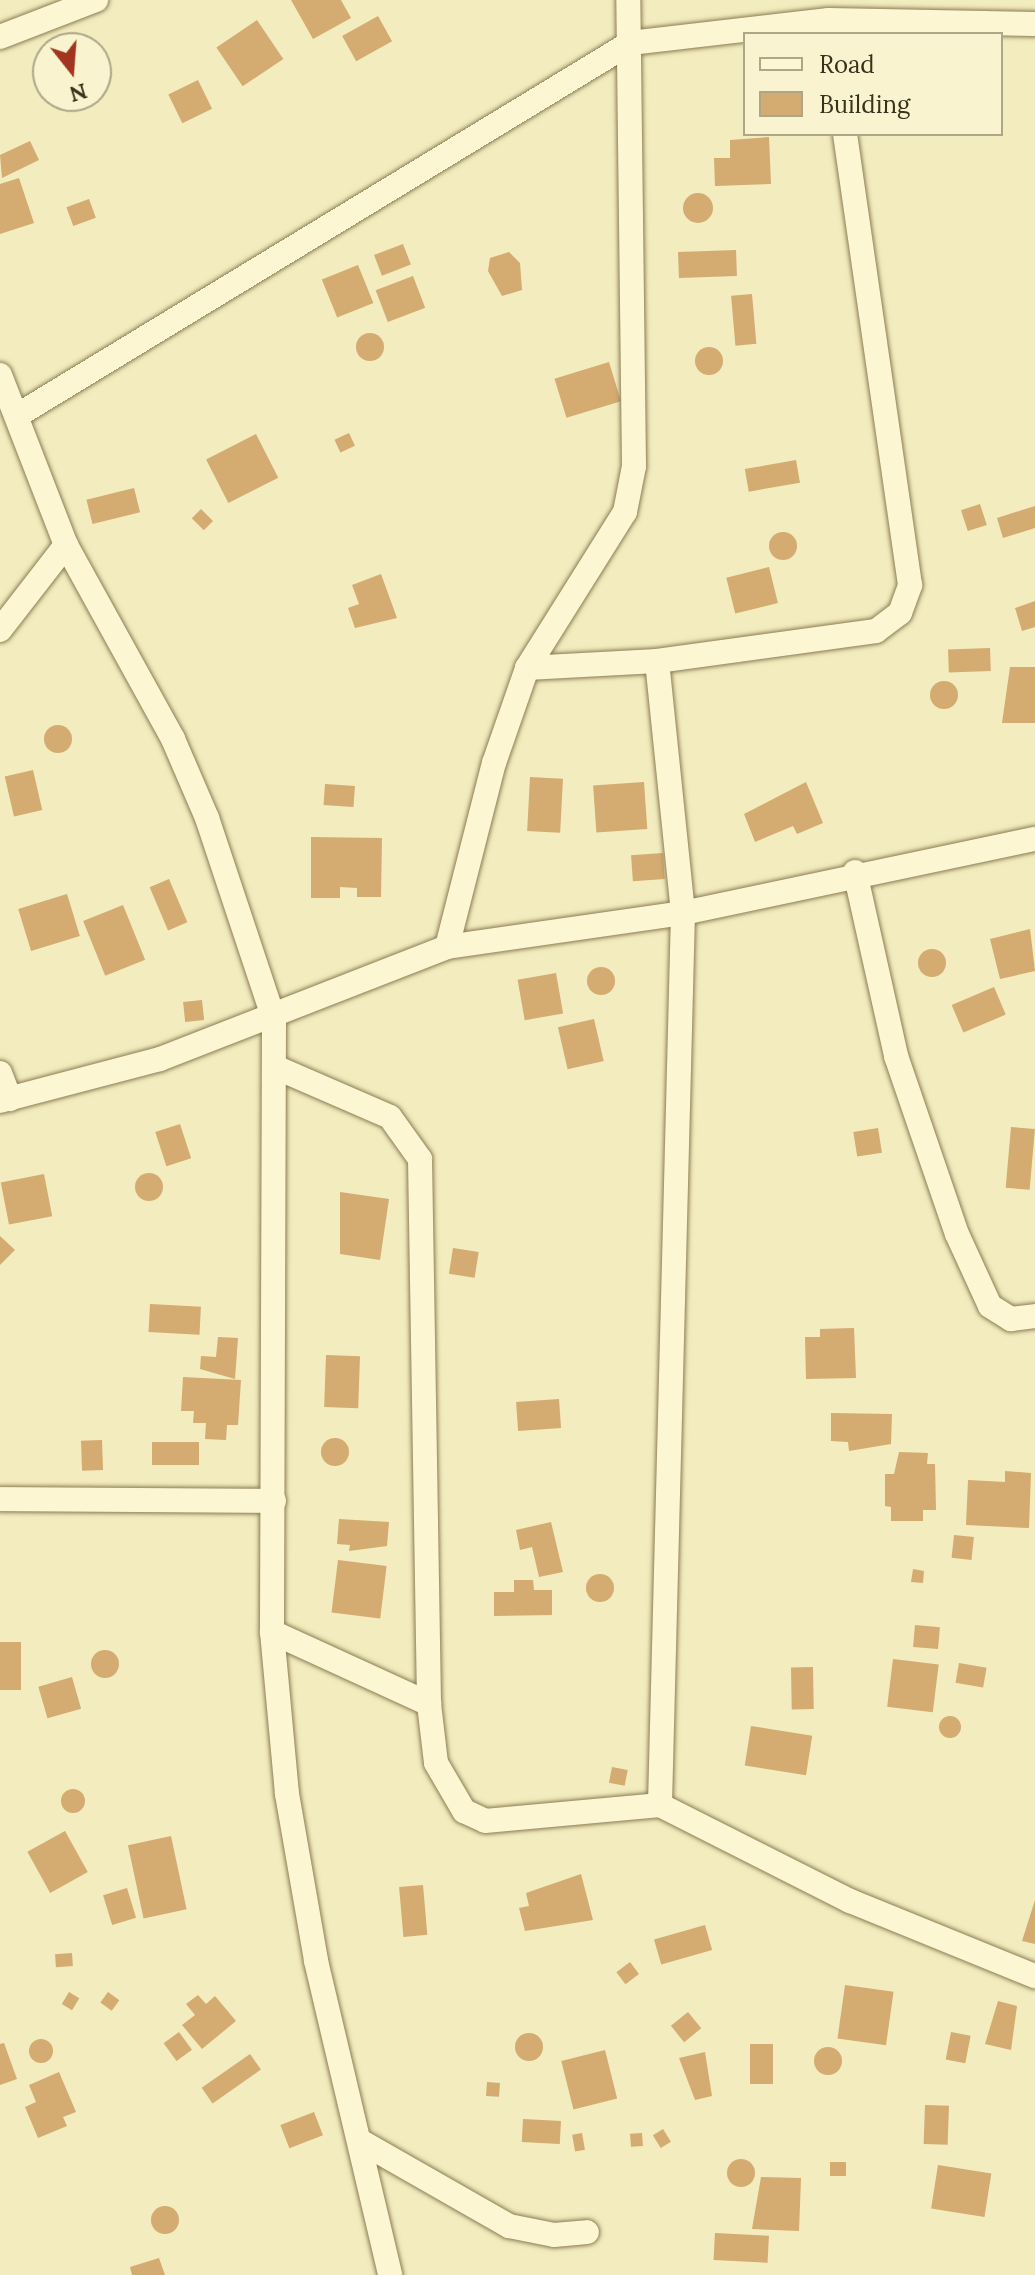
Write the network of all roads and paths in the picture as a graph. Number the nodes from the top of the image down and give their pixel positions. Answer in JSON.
{"nodes":[{"id":1,"x":96,"y":0,"type":"edge"},
{"id":2,"x":628,"y":0,"type":"edge"},
{"id":3,"x":1035,"y":24,"type":"edge"},
{"id":4,"x":830,"y":27,"type":"edge"},
{"id":5,"x":768,"y":32,"type":"edge"},
{"id":6,"x":743,"y":34,"type":"edge"},
{"id":7,"x":0,"y":37,"type":"edge"},
{"id":8,"x":630,"y":43,"type":"junction"},
{"id":9,"x":845,"y":136,"type":"edge"},
{"id":10,"x":0,"y":375,"type":"edge"},
{"id":11,"x":18,"y":415,"type":"junction"},
{"id":12,"x":66,"y":545,"type":"junction"},
{"id":13,"x":0,"y":630,"type":"edge"},
{"id":14,"x":657,"y":661,"type":"junction"},
{"id":15,"x":527,"y":668,"type":"junction"},
{"id":16,"x":1035,"y":839,"type":"edge"},
{"id":17,"x":855,"y":872,"type":"junction"},
{"id":18,"x":683,"y":913,"type":"junction"},
{"id":19,"x":447,"y":947,"type":"junction"},
{"id":20,"x":274,"y":1019,"type":"junction"},
{"id":21,"x":275,"y":1067,"type":"junction"},
{"id":22,"x":0,"y":1073,"type":"edge"},
{"id":23,"x":5,"y":1100,"type":"edge"},
{"id":24,"x":1035,"y":1316,"type":"edge"},
{"id":25,"x":0,"y":1499,"type":"edge"},
{"id":26,"x":274,"y":1501,"type":"junction"},
{"id":27,"x":272,"y":1632,"type":"junction"},
{"id":28,"x":429,"y":1704,"type":"junction"},
{"id":29,"x":660,"y":1805,"type":"junction"},
{"id":30,"x":1035,"y":1976,"type":"edge"},
{"id":31,"x":360,"y":2141,"type":"junction"},
{"id":32,"x":587,"y":2232,"type":"dead end"},
{"id":33,"x":390,"y":2275,"type":"edge"}],
"edges":[{"from":1,"to":7,"type":"street"},
{"from":2,"to":8,"type":"street"},
{"from":3,"to":4,"type":"street"},
{"from":4,"to":5,"type":"street"},
{"from":6,"to":8,"type":"street"},
{"from":8,"to":11,"type":"street"},
{"from":8,"to":15,"type":"street"},
{"from":9,"to":14,"type":"street"},
{"from":10,"to":11,"type":"street"},
{"from":11,"to":12,"type":"street"},
{"from":12,"to":13,"type":"street"},
{"from":12,"to":20,"type":"street"},
{"from":14,"to":15,"type":"street"},
{"from":14,"to":18,"type":"street"},
{"from":15,"to":19,"type":"street"},
{"from":16,"to":17,"type":"street"},
{"from":17,"to":18,"type":"street"},
{"from":17,"to":24,"type":"street"},
{"from":18,"to":19,"type":"street"},
{"from":18,"to":29,"type":"street"},
{"from":19,"to":20,"type":"street"},
{"from":20,"to":21,"type":"street"},
{"from":20,"to":23,"type":"street"},
{"from":21,"to":26,"type":"street"},
{"from":21,"to":28,"type":"street"},
{"from":22,"to":23,"type":"street"},
{"from":25,"to":26,"type":"street"},
{"from":26,"to":27,"type":"street"},
{"from":27,"to":28,"type":"street"},
{"from":27,"to":31,"type":"street"},
{"from":28,"to":29,"type":"street"},
{"from":29,"to":30,"type":"street"},
{"from":31,"to":32,"type":"street"},
{"from":31,"to":33,"type":"street"}]}
